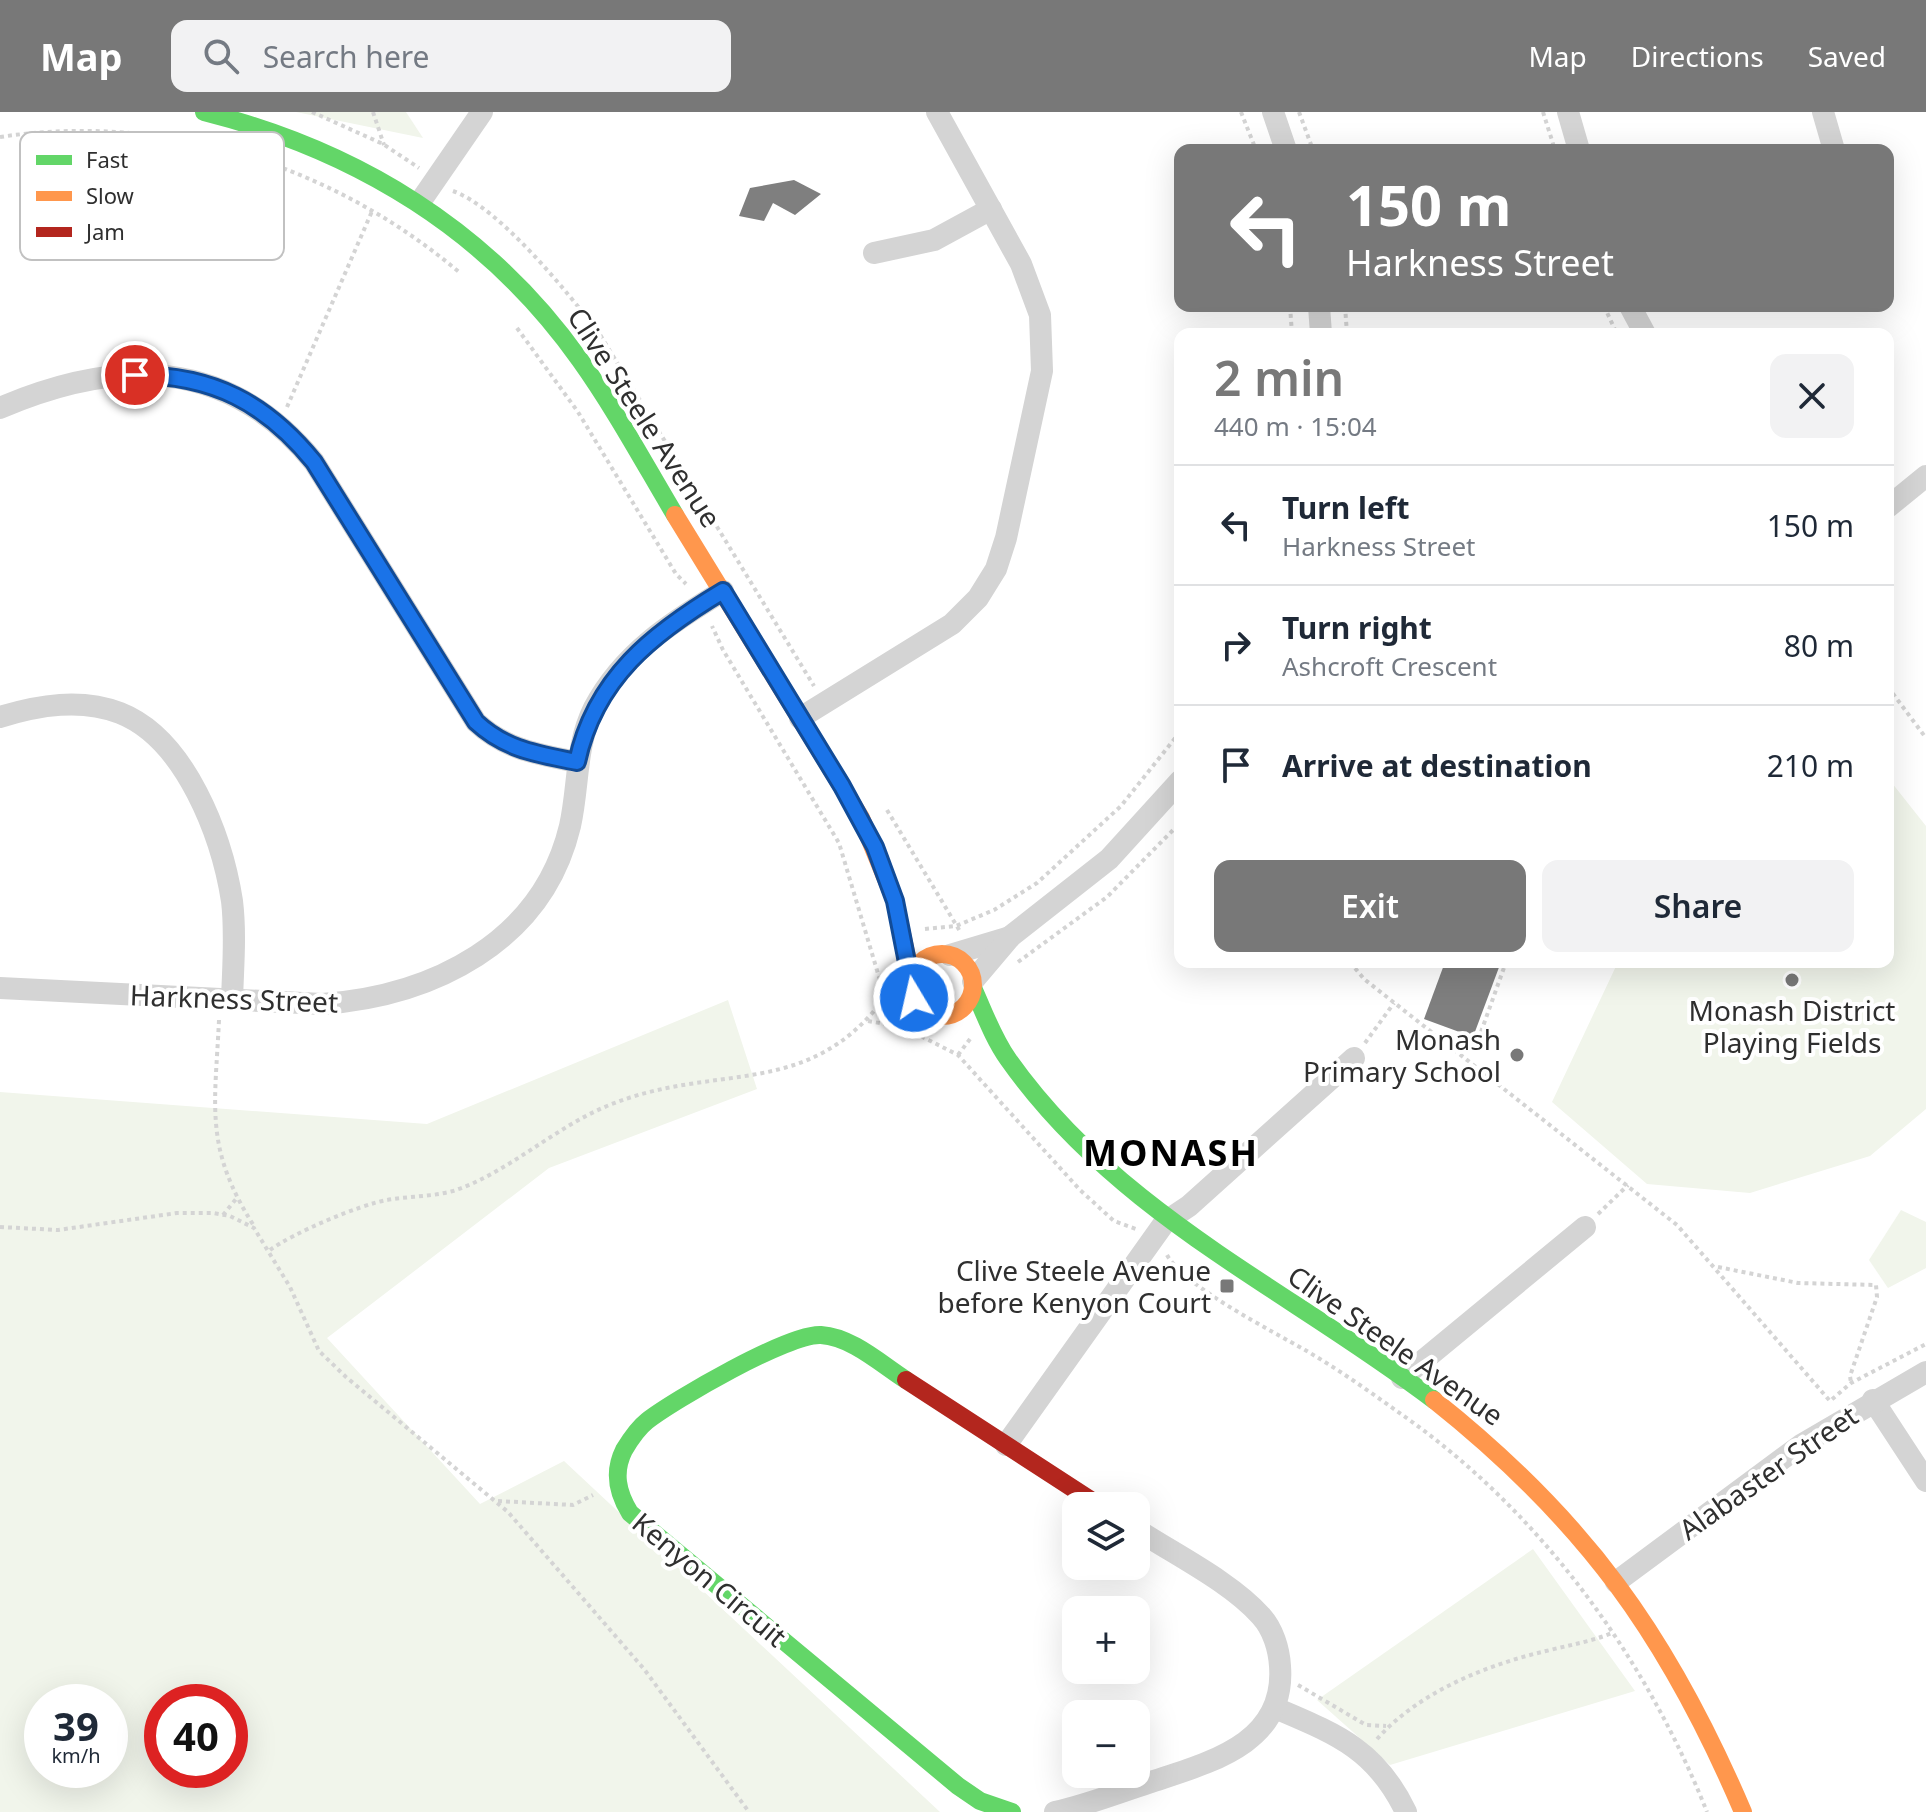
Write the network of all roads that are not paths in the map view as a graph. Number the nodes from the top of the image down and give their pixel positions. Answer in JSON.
{"nodes":[{"id":1,"x":204,"y":112,"type":"edge"},
{"id":2,"x":482,"y":112,"type":"edge"},
{"id":3,"x":937,"y":112,"type":"edge"},
{"id":4,"x":1273,"y":112,"type":"edge"},
{"id":5,"x":1568,"y":112,"type":"edge"},
{"id":6,"x":1823,"y":112,"type":"edge"},
{"id":7,"x":270,"y":132,"type":"edge"},
{"id":8,"x":284,"y":136,"type":"edge"},
{"id":9,"x":1284,"y":144,"type":"edge"},
{"id":10,"x":1577,"y":144,"type":"edge"},
{"id":11,"x":1832,"y":144,"type":"edge"},
{"id":12,"x":420,"y":202,"type":"junction"},
{"id":13,"x":991,"y":209,"type":"junction"},
{"id":14,"x":874,"y":253,"type":"dead end"},
{"id":15,"x":0,"y":408,"type":"edge"},
{"id":16,"x":1926,"y":476,"type":"edge"},
{"id":17,"x":1894,"y":502,"type":"edge"},
{"id":18,"x":723,"y":591,"type":"junction"},
{"id":19,"x":0,"y":717,"type":"edge"},
{"id":20,"x":800,"y":718,"type":"junction"},
{"id":21,"x":577,"y":762,"type":"junction"},
{"id":22,"x":1174,"y":788,"type":"edge"},
{"id":23,"x":895,"y":901,"type":"junction"},
{"id":24,"x":1011,"y":936,"type":"junction"},
{"id":25,"x":947,"y":955,"type":"junction"},
{"id":26,"x":912,"y":980,"type":"junction"},
{"id":27,"x":973,"y":984,"type":"junction"},
{"id":28,"x":0,"y":988,"type":"edge"},
{"id":29,"x":226,"y":999,"type":"junction"},
{"id":30,"x":945,"y":1016,"type":"junction"},
{"id":31,"x":1007,"y":1058,"type":"junction"},
{"id":32,"x":1354,"y":1058,"type":"road end"},
{"id":33,"x":1165,"y":1222,"type":"junction"},
{"id":34,"x":1585,"y":1227,"type":"road end"},
{"id":35,"x":1926,"y":1372,"type":"edge"},
{"id":36,"x":1402,"y":1378,"type":"junction"},
{"id":37,"x":1873,"y":1400,"type":"junction"},
{"id":38,"x":1006,"y":1445,"type":"junction"},
{"id":39,"x":1926,"y":1481,"type":"edge"},
{"id":40,"x":1078,"y":1492,"type":"edge"},
{"id":41,"x":1150,"y":1538,"type":"edge"},
{"id":42,"x":1616,"y":1582,"type":"junction"},
{"id":43,"x":1275,"y":1708,"type":"junction"},
{"id":44,"x":1012,"y":1812,"type":"edge"},
{"id":45,"x":1055,"y":1812,"type":"edge"},
{"id":46,"x":1406,"y":1812,"type":"edge"},
{"id":47,"x":1743,"y":1812,"type":"edge"}],
"edges":[{"from":1,"to":7,"type":"street","name":"Clive Steele Avenue"},
{"from":2,"to":12,"type":"street"},
{"from":3,"to":13,"type":"street"},
{"from":4,"to":9,"type":"street"},
{"from":5,"to":10,"type":"street"},
{"from":6,"to":11,"type":"street"},
{"from":8,"to":12,"type":"street","name":"Clive Steele Avenue"},
{"from":12,"to":18,"type":"street","name":"Clive Steele Avenue"},
{"from":13,"to":14,"type":"street"},
{"from":13,"to":20,"type":"street"},
{"from":15,"to":21,"type":"street"},
{"from":16,"to":17,"type":"street"},
{"from":18,"to":20,"type":"street","name":"Clive Steele Avenue"},
{"from":18,"to":21,"type":"street","name":"Harkness Street"},
{"from":19,"to":29,"type":"street"},
{"from":20,"to":23,"type":"street","name":"Clive Steele Avenue"},
{"from":21,"to":29,"type":"street","name":"Harkness Street"},
{"from":22,"to":24,"type":"street"},
{"from":23,"to":25,"type":"street","name":"Clive Steele Avenue"},
{"from":23,"to":26,"type":"street","name":"Clive Steele Avenue"},
{"from":24,"to":25,"type":"street"},
{"from":24,"to":27,"type":"street"},
{"from":25,"to":26,"type":"street"},
{"from":25,"to":27,"type":"street"},
{"from":26,"to":30,"type":"street"},
{"from":27,"to":30,"type":"street"},
{"from":27,"to":31,"type":"street","name":"Clive Steele Avenue"},
{"from":28,"to":29,"type":"street","name":"Harkness Street"},
{"from":30,"to":31,"type":"street","name":"Clive Steele Avenue"},
{"from":31,"to":33,"type":"street","name":"Clive Steele Avenue"},
{"from":32,"to":33,"type":"street"},
{"from":33,"to":36,"type":"street","name":"Clive Steele Avenue"},
{"from":33,"to":38,"type":"street"},
{"from":34,"to":36,"type":"street"},
{"from":35,"to":37,"type":"street","name":"Alabaster Street"},
{"from":36,"to":42,"type":"street","name":"Clive Steele Avenue"},
{"from":37,"to":39,"type":"street"},
{"from":37,"to":42,"type":"street","name":"Alabaster Street"},
{"from":38,"to":40,"type":"street","name":"Kenyon Circuit"},
{"from":38,"to":44,"type":"street","name":"Kenyon Circuit"},
{"from":41,"to":43,"type":"street"},
{"from":42,"to":47,"type":"street","name":"Clive Steele Avenue"},
{"from":43,"to":45,"type":"street"},
{"from":43,"to":46,"type":"street"}]}
